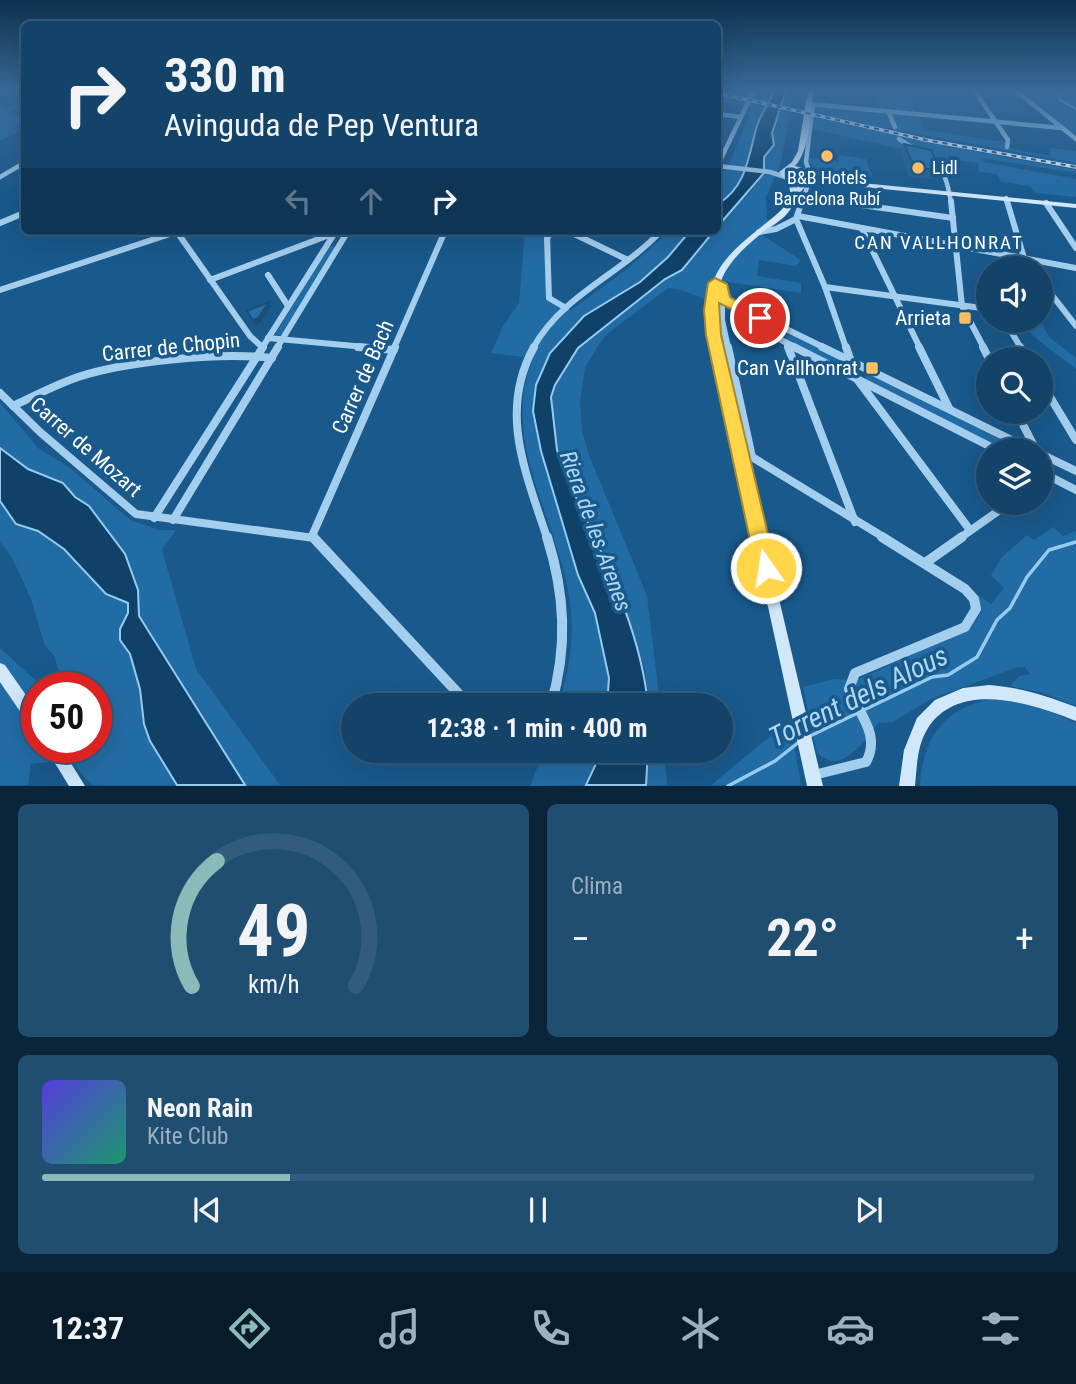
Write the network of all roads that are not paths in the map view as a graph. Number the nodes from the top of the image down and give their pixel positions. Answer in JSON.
{"nodes":[{"id":1,"x":736,"y":127,"type":"edge"},
{"id":2,"x":807,"y":127,"type":"edge"},
{"id":3,"x":809,"y":127,"type":"edge"},
{"id":4,"x":999,"y":127,"type":"edge"},
{"id":5,"x":1047,"y":127,"type":"edge"},
{"id":6,"x":1062,"y":128,"type":"joint"},
{"id":7,"x":899,"y":139,"type":"dead end"},
{"id":8,"x":1076,"y":139,"type":"edge"},
{"id":9,"x":1007,"y":147,"type":"dead end"},
{"id":10,"x":802,"y":151,"type":"junction"},
{"id":11,"x":721,"y":160,"type":"edge"},
{"id":12,"x":21,"y":165,"type":"edge"},
{"id":13,"x":721,"y":166,"type":"edge"},
{"id":14,"x":809,"y":170,"type":"junction"},
{"id":15,"x":786,"y":173,"type":"junction"},
{"id":16,"x":0,"y":177,"type":"edge"},
{"id":17,"x":806,"y":182,"type":"junction"},
{"id":18,"x":949,"y":190,"type":"junction"},
{"id":19,"x":794,"y":197,"type":"junction"},
{"id":20,"x":805,"y":197,"type":"junction"},
{"id":21,"x":1006,"y":198,"type":"junction"},
{"id":22,"x":1076,"y":199,"type":"edge"},
{"id":23,"x":1046,"y":203,"type":"junction"},
{"id":24,"x":1076,"y":206,"type":"edge"},
{"id":25,"x":21,"y":214,"type":"edge"},
{"id":26,"x":797,"y":217,"type":"junction"},
{"id":27,"x":953,"y":218,"type":"junction"},
{"id":28,"x":0,"y":223,"type":"edge"},
{"id":29,"x":862,"y":229,"type":"junction"},
{"id":30,"x":759,"y":232,"type":"junction"},
{"id":31,"x":166,"y":235,"type":"edge"},
{"id":32,"x":181,"y":235,"type":"edge"},
{"id":33,"x":329,"y":235,"type":"edge"},
{"id":34,"x":333,"y":235,"type":"edge"},
{"id":35,"x":346,"y":235,"type":"edge"},
{"id":36,"x":443,"y":235,"type":"edge"},
{"id":37,"x":549,"y":235,"type":"edge"},
{"id":38,"x":576,"y":235,"type":"edge"},
{"id":39,"x":656,"y":235,"type":"edge"},
{"id":40,"x":330,"y":240,"type":"junction"},
{"id":41,"x":343,"y":241,"type":"junction"},
{"id":42,"x":955,"y":245,"type":"junction"},
{"id":43,"x":1076,"y":248,"type":"edge"},
{"id":44,"x":1013,"y":256,"type":"edge"},
{"id":45,"x":1023,"y":256,"type":"edge"},
{"id":46,"x":628,"y":260,"type":"junction"},
{"id":47,"x":1053,"y":264,"type":"edge"},
{"id":48,"x":1076,"y":268,"type":"edge"},
{"id":49,"x":268,"y":275,"type":"dead end"},
{"id":50,"x":211,"y":280,"type":"junction"},
{"id":51,"x":715,"y":283,"type":"junction"},
{"id":52,"x":825,"y":287,"type":"junction"},
{"id":53,"x":0,"y":290,"type":"edge"},
{"id":54,"x":895,"y":296,"type":"junction"},
{"id":55,"x":1053,"y":296,"type":"edge"},
{"id":56,"x":723,"y":300,"type":"junction"},
{"id":57,"x":962,"y":305,"type":"junction"},
{"id":58,"x":288,"y":306,"type":"junction"},
{"id":59,"x":976,"y":307,"type":"edge"},
{"id":60,"x":566,"y":308,"type":"junction"},
{"id":61,"x":764,"y":322,"type":"junction"},
{"id":62,"x":1076,"y":326,"type":"edge"},
{"id":63,"x":268,"y":338,"type":"junction"},
{"id":64,"x":283,"y":339,"type":"junction"},
{"id":65,"x":787,"y":344,"type":"junction"},
{"id":66,"x":262,"y":347,"type":"junction"},
{"id":67,"x":983,"y":347,"type":"edge"},
{"id":68,"x":394,"y":351,"type":"junction"},
{"id":69,"x":256,"y":356,"type":"junction"},
{"id":70,"x":272,"y":358,"type":"junction"},
{"id":71,"x":852,"y":361,"type":"junction"},
{"id":72,"x":857,"y":379,"type":"junction"},
{"id":73,"x":0,"y":393,"type":"edge"},
{"id":74,"x":1053,"y":402,"type":"edge"},
{"id":75,"x":13,"y":405,"type":"junction"},
{"id":76,"x":950,"y":409,"type":"junction"},
{"id":77,"x":1009,"y":438,"type":"edge"},
{"id":78,"x":976,"y":439,"type":"edge"},
{"id":79,"x":1076,"y":440,"type":"edge"},
{"id":80,"x":1053,"y":460,"type":"edge"},
{"id":81,"x":1076,"y":471,"type":"edge"},
{"id":82,"x":1053,"y":478,"type":"edge"},
{"id":83,"x":1076,"y":490,"type":"edge"},
{"id":84,"x":992,"y":515,"type":"edge"},
{"id":85,"x":154,"y":518,"type":"junction"},
{"id":86,"x":173,"y":520,"type":"junction"},
{"id":87,"x":856,"y":522,"type":"junction"},
{"id":88,"x":970,"y":530,"type":"junction"},
{"id":89,"x":312,"y":536,"type":"junction"},
{"id":90,"x":925,"y":563,"type":"junction"},
{"id":91,"x":0,"y":670,"type":"edge"},
{"id":92,"x":458,"y":693,"type":"edge"},
{"id":93,"x":554,"y":693,"type":"edge"},
{"id":94,"x":21,"y":701,"type":"edge"},
{"id":95,"x":1076,"y":714,"type":"edge"},
{"id":96,"x":63,"y":763,"type":"edge"},
{"id":97,"x":814,"y":780,"type":"edge"},
{"id":98,"x":78,"y":786,"type":"edge"},
{"id":99,"x":907,"y":786,"type":"edge"}],
"edges":[{"from":1,"to":11,"type":"street"},
{"from":2,"to":10,"type":"main road"},
{"from":3,"to":14,"type":"street"},
{"from":4,"to":9,"type":"street"},
{"from":5,"to":6,"type":"street"},
{"from":6,"to":8,"type":"street"},
{"from":7,"to":18,"type":"street"},
{"from":10,"to":14,"type":"main road"},
{"from":10,"to":15,"type":"main road"},
{"from":12,"to":16,"type":"street"},
{"from":13,"to":15,"type":"street"},
{"from":14,"to":15,"type":"main road"},
{"from":14,"to":17,"type":"main road"},
{"from":14,"to":18,"type":"main road"},
{"from":15,"to":17,"type":"main road"},
{"from":15,"to":19,"type":"main road"},
{"from":17,"to":18,"type":"main road"},
{"from":17,"to":19,"type":"main road"},
{"from":17,"to":20,"type":"street"},
{"from":18,"to":21,"type":"main road"},
{"from":18,"to":22,"type":"main road"},
{"from":18,"to":27,"type":"street"},
{"from":19,"to":30,"type":"main road"},
{"from":20,"to":26,"type":"street"},
{"from":20,"to":27,"type":"street"},
{"from":21,"to":23,"type":"main road"},
{"from":21,"to":45,"type":"street"},
{"from":23,"to":24,"type":"main road"},
{"from":23,"to":43,"type":"street"},
{"from":25,"to":28,"type":"street"},
{"from":26,"to":29,"type":"street"},
{"from":26,"to":30,"type":"street"},
{"from":26,"to":52,"type":"street"},
{"from":27,"to":42,"type":"street"},
{"from":29,"to":42,"type":"street"},
{"from":29,"to":54,"type":"street"},
{"from":30,"to":51,"type":"main road"},
{"from":31,"to":53,"type":"street"},
{"from":32,"to":50,"type":"street"},
{"from":33,"to":50,"type":"street"},
{"from":34,"to":40,"type":"street"},
{"from":35,"to":41,"type":"street"},
{"from":36,"to":68,"type":"street","name":"Carrer de Bach"},
{"from":37,"to":60,"type":"street"},
{"from":38,"to":46,"type":"street"},
{"from":39,"to":46,"type":"street"},
{"from":40,"to":41,"type":"street"},
{"from":40,"to":58,"type":"street"},
{"from":41,"to":64,"type":"street"},
{"from":42,"to":44,"type":"street"},
{"from":42,"to":57,"type":"street"},
{"from":46,"to":60,"type":"street"},
{"from":47,"to":48,"type":"street"},
{"from":49,"to":58,"type":"street"},
{"from":50,"to":66,"type":"street"},
{"from":51,"to":56,"type":"street"},
{"from":51,"to":97,"type":"main road"},
{"from":52,"to":54,"type":"street"},
{"from":52,"to":71,"type":"street"},
{"from":54,"to":57,"type":"street"},
{"from":54,"to":76,"type":"street"},
{"from":55,"to":62,"type":"street"},
{"from":56,"to":61,"type":"street"},
{"from":56,"to":87,"type":"street"},
{"from":57,"to":59,"type":"street"},
{"from":57,"to":67,"type":"street"},
{"from":58,"to":63,"type":"street"},
{"from":60,"to":93,"type":"street"},
{"from":61,"to":65,"type":"street"},
{"from":61,"to":71,"type":"street"},
{"from":63,"to":64,"type":"street"},
{"from":63,"to":66,"type":"street"},
{"from":64,"to":68,"type":"street"},
{"from":64,"to":70,"type":"street"},
{"from":65,"to":72,"type":"street"},
{"from":65,"to":87,"type":"street"},
{"from":66,"to":69,"type":"street"},
{"from":68,"to":89,"type":"street","name":"Carrer de Bach"},
{"from":69,"to":70,"type":"street","name":"Carrer de Chopin"},
{"from":69,"to":75,"type":"street","name":"Carrer de Chopin"},
{"from":69,"to":85,"type":"street"},
{"from":70,"to":86,"type":"street"},
{"from":71,"to":72,"type":"street"},
{"from":71,"to":76,"type":"street"},
{"from":72,"to":78,"type":"street"},
{"from":72,"to":88,"type":"street"},
{"from":73,"to":75,"type":"street","name":"Carrer de Mozart"},
{"from":74,"to":79,"type":"street"},
{"from":75,"to":85,"type":"street","name":"Carrer de Mozart"},
{"from":76,"to":77,"type":"street"},
{"from":80,"to":81,"type":"street"},
{"from":82,"to":83,"type":"street"},
{"from":84,"to":88,"type":"street"},
{"from":85,"to":86,"type":"street","name":"Carrer de Mozart"},
{"from":86,"to":89,"type":"street","name":"Carrer de Mozart"},
{"from":87,"to":90,"type":"street"},
{"from":88,"to":90,"type":"street"},
{"from":89,"to":92,"type":"street"},
{"from":90,"to":97,"type":"street"},
{"from":91,"to":94,"type":"main road"},
{"from":95,"to":99,"type":"main road"},
{"from":96,"to":98,"type":"main road"}]}
